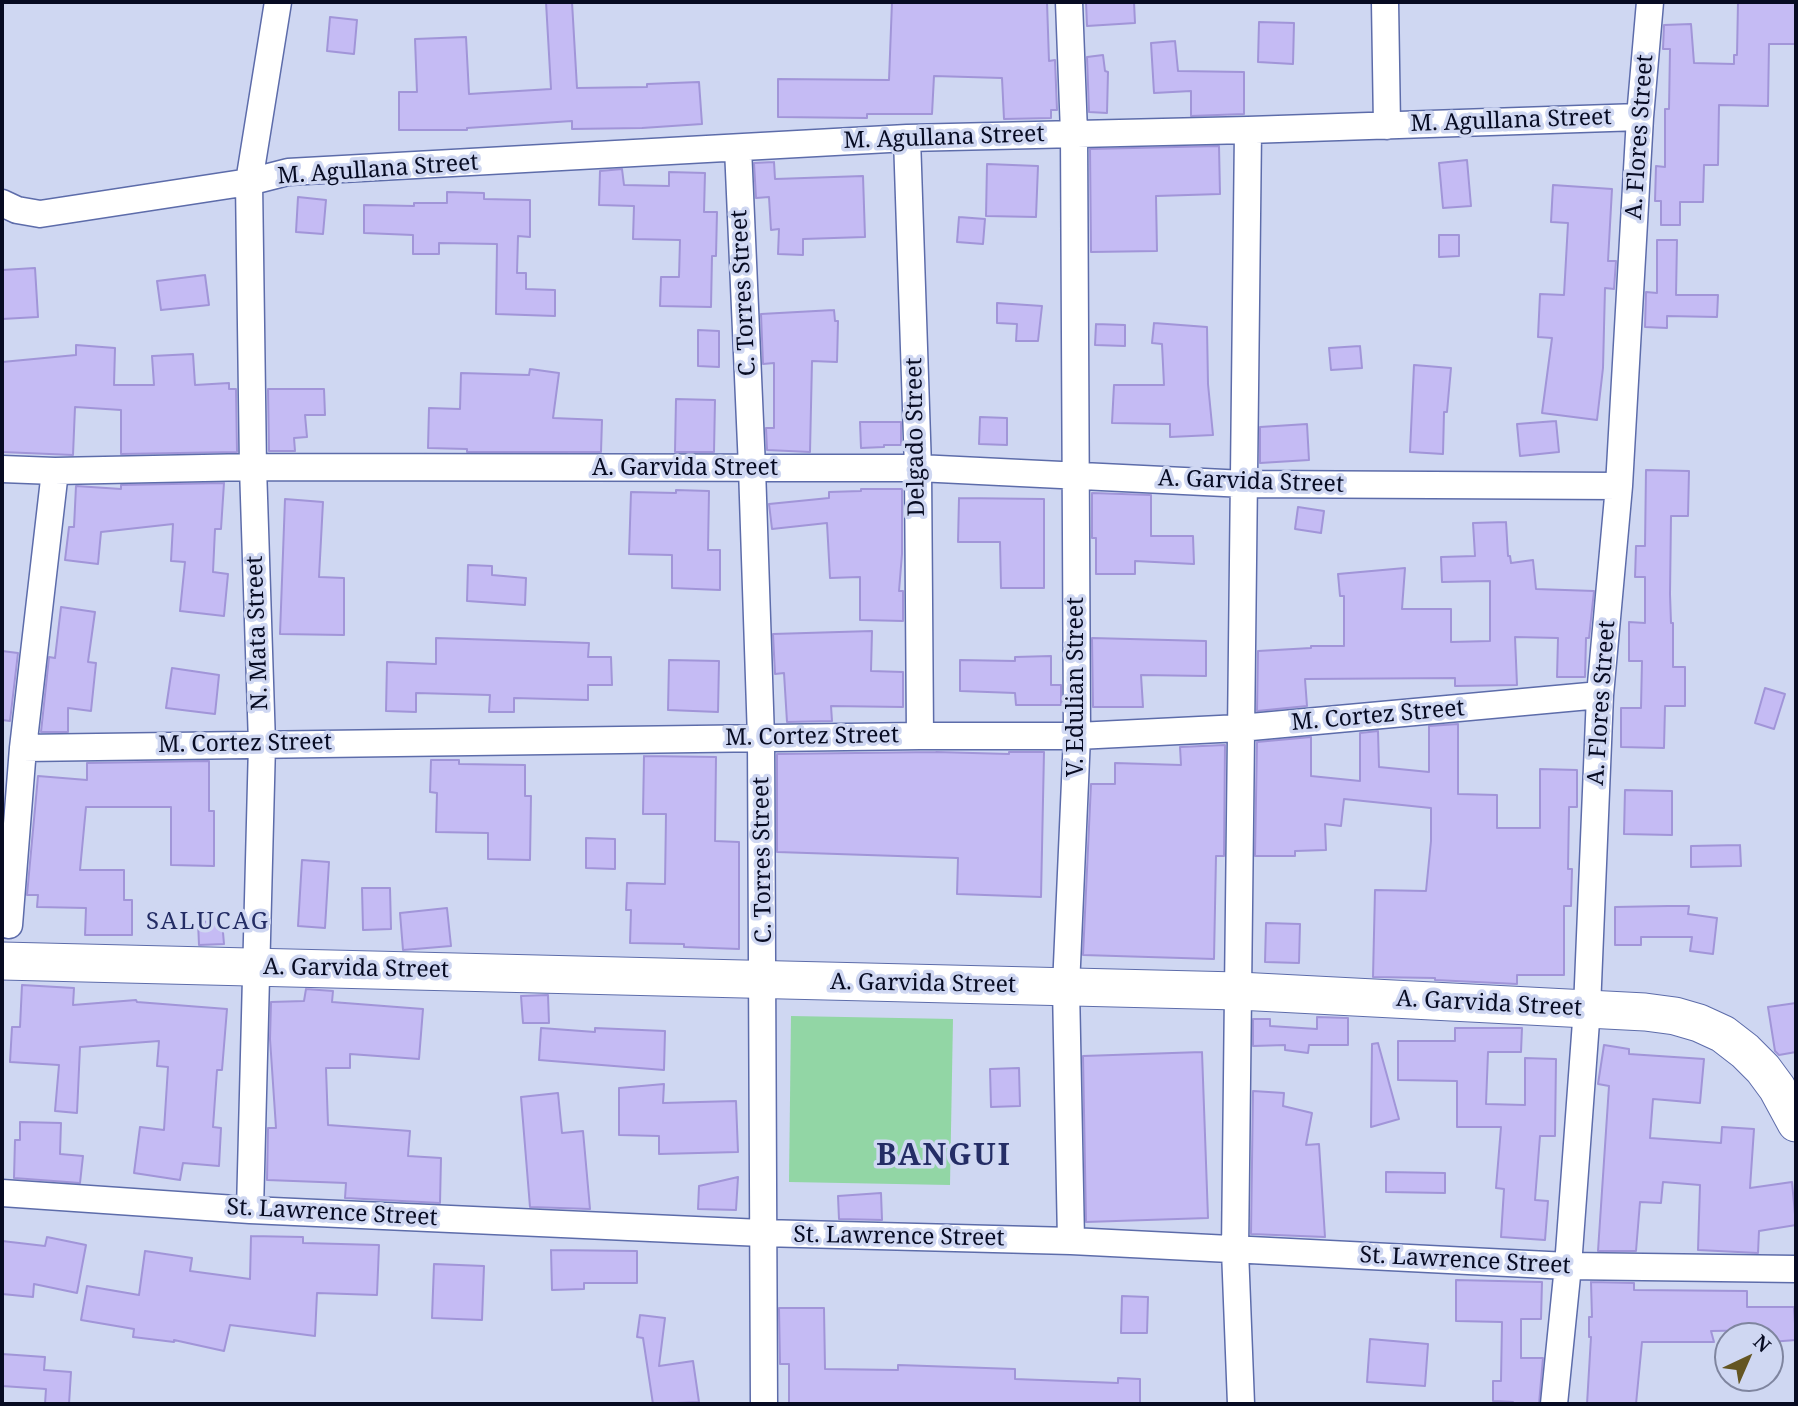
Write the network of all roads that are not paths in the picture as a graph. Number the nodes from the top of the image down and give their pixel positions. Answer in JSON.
{"nodes":[{"id":1,"x":278,"y":2,"type":"edge"},
{"id":2,"x":1069,"y":2,"type":"edge"},
{"id":3,"x":1385,"y":2,"type":"edge"},
{"id":4,"x":1650,"y":2,"type":"edge"},
{"id":5,"x":1640,"y":117,"type":"junction"},
{"id":6,"x":1387,"y":126,"type":"junction"},
{"id":7,"x":1248,"y":130,"type":"junction"},
{"id":8,"x":1074,"y":133,"type":"junction"},
{"id":9,"x":907,"y":138,"type":"junction"},
{"id":10,"x":738,"y":148,"type":"junction"},
{"id":11,"x":250,"y":182,"type":"junction"},
{"id":12,"x":2,"y":203,"type":"edge"},
{"id":13,"x":253,"y":467,"type":"junction"},
{"id":14,"x":752,"y":468,"type":"junction"},
{"id":15,"x":918,"y":468,"type":"junction"},
{"id":16,"x":2,"y":469,"type":"edge"},
{"id":17,"x":55,"y":471,"type":"junction"},
{"id":18,"x":1076,"y":475,"type":"junction"},
{"id":19,"x":1245,"y":484,"type":"junction"},
{"id":20,"x":1619,"y":486,"type":"junction"},
{"id":21,"x":1600,"y":695,"type":"junction"},
{"id":22,"x":1240,"y":728,"type":"junction"},
{"id":23,"x":920,"y":736,"type":"junction"},
{"id":24,"x":1077,"y":736,"type":"junction"},
{"id":25,"x":761,"y":738,"type":"junction"},
{"id":26,"x":262,"y":744,"type":"junction"},
{"id":27,"x":23,"y":748,"type":"junction"},
{"id":28,"x":9,"y":925,"type":"dead end"},
{"id":29,"x":2,"y":961,"type":"edge"},
{"id":30,"x":257,"y":966,"type":"junction"},
{"id":31,"x":764,"y":981,"type":"junction"},
{"id":32,"x":1066,"y":987,"type":"junction"},
{"id":33,"x":1238,"y":991,"type":"junction"},
{"id":34,"x":1587,"y":1009,"type":"junction"},
{"id":35,"x":1796,"y":1123,"type":"edge"},
{"id":36,"x":2,"y":1194,"type":"edge"},
{"id":37,"x":250,"y":1210,"type":"junction"},
{"id":38,"x":762,"y":1233,"type":"junction"},
{"id":39,"x":1071,"y":1241,"type":"junction"},
{"id":40,"x":1235,"y":1250,"type":"junction"},
{"id":41,"x":1568,"y":1266,"type":"junction"},
{"id":42,"x":1796,"y":1269,"type":"edge"},
{"id":43,"x":764,"y":1404,"type":"edge"},
{"id":44,"x":1241,"y":1404,"type":"edge"},
{"id":45,"x":1554,"y":1404,"type":"edge"}],
"edges":[{"from":1,"to":11,"type":"street","name":"N. Mata Street"},
{"from":2,"to":8,"type":"street","name":"V. Edulian Street"},
{"from":3,"to":6,"type":"street"},
{"from":4,"to":5,"type":"street","name":"A. Flores Street"},
{"from":5,"to":6,"type":"street","name":"M. Agullana Street"},
{"from":5,"to":20,"type":"street","name":"A. Flores Street"},
{"from":6,"to":7,"type":"street","name":"M. Agullana Street"},
{"from":7,"to":8,"type":"street","name":"M. Agullana Street"},
{"from":7,"to":19,"type":"street"},
{"from":8,"to":9,"type":"street","name":"M. Agullana Street"},
{"from":8,"to":18,"type":"street","name":"V. Edulian Street"},
{"from":9,"to":10,"type":"street","name":"M. Agullana Street"},
{"from":9,"to":15,"type":"street","name":"Delgado Street"},
{"from":10,"to":11,"type":"street","name":"M. Agullana Street"},
{"from":10,"to":14,"type":"street","name":"C. Torres Street"},
{"from":11,"to":12,"type":"street","name":"M. Agullana Street"},
{"from":11,"to":13,"type":"street","name":"N. Mata Street"},
{"from":13,"to":14,"type":"street","name":"A. Garvida Street"},
{"from":13,"to":17,"type":"street","name":"A. Garvida Street"},
{"from":13,"to":26,"type":"street","name":"N. Mata Street"},
{"from":14,"to":15,"type":"street","name":"A. Garvida Street"},
{"from":14,"to":25,"type":"street","name":"C. Torres Street"},
{"from":15,"to":18,"type":"street","name":"A. Garvida Street"},
{"from":15,"to":23,"type":"street","name":"Delgado Street"},
{"from":16,"to":17,"type":"street","name":"A. Garvida Street"},
{"from":17,"to":27,"type":"street"},
{"from":18,"to":19,"type":"street","name":"A. Garvida Street"},
{"from":18,"to":24,"type":"street","name":"V. Edulian Street"},
{"from":19,"to":20,"type":"street","name":"A. Garvida Street"},
{"from":19,"to":22,"type":"street"},
{"from":20,"to":21,"type":"street","name":"A. Flores Street"},
{"from":21,"to":22,"type":"street","name":"M. Cortez Street"},
{"from":21,"to":34,"type":"street","name":"A. Flores Street"},
{"from":22,"to":24,"type":"street","name":"M. Cortez Street"},
{"from":22,"to":33,"type":"street"},
{"from":23,"to":24,"type":"street","name":"M. Cortez Street"},
{"from":23,"to":25,"type":"street","name":"M. Cortez Street"},
{"from":24,"to":32,"type":"street","name":"V. Edulian Street"},
{"from":25,"to":26,"type":"street","name":"M. Cortez Street"},
{"from":25,"to":31,"type":"street","name":"C. Torres Street"},
{"from":26,"to":27,"type":"street","name":"M. Cortez Street"},
{"from":26,"to":30,"type":"street","name":"N. Mata Street"},
{"from":27,"to":28,"type":"street"},
{"from":29,"to":30,"type":"main road","name":"A. Garvida Street"},
{"from":30,"to":31,"type":"main road","name":"A. Garvida Street"},
{"from":30,"to":37,"type":"street","name":"N. Mata Street"},
{"from":31,"to":32,"type":"main road","name":"A. Garvida Street"},
{"from":31,"to":38,"type":"street","name":"C. Torres Street"},
{"from":32,"to":33,"type":"main road","name":"A. Garvida Street"},
{"from":32,"to":39,"type":"street","name":"V. Edulian Street"},
{"from":33,"to":34,"type":"main road","name":"A. Garvida Street"},
{"from":33,"to":40,"type":"street"},
{"from":34,"to":35,"type":"main road","name":"A. Garvida Street"},
{"from":34,"to":41,"type":"street","name":"A. Flores Street"},
{"from":36,"to":37,"type":"street","name":"St. Lawrence Street"},
{"from":37,"to":38,"type":"street","name":"St. Lawrence Street"},
{"from":38,"to":39,"type":"street","name":"St. Lawrence Street"},
{"from":38,"to":43,"type":"street","name":"C. Torres Street"},
{"from":39,"to":40,"type":"street","name":"St. Lawrence Street"},
{"from":40,"to":41,"type":"street","name":"St. Lawrence Street"},
{"from":40,"to":44,"type":"street"},
{"from":41,"to":42,"type":"street","name":"St. Lawrence Street"},
{"from":41,"to":45,"type":"street","name":"A. Flores Street"}]}
